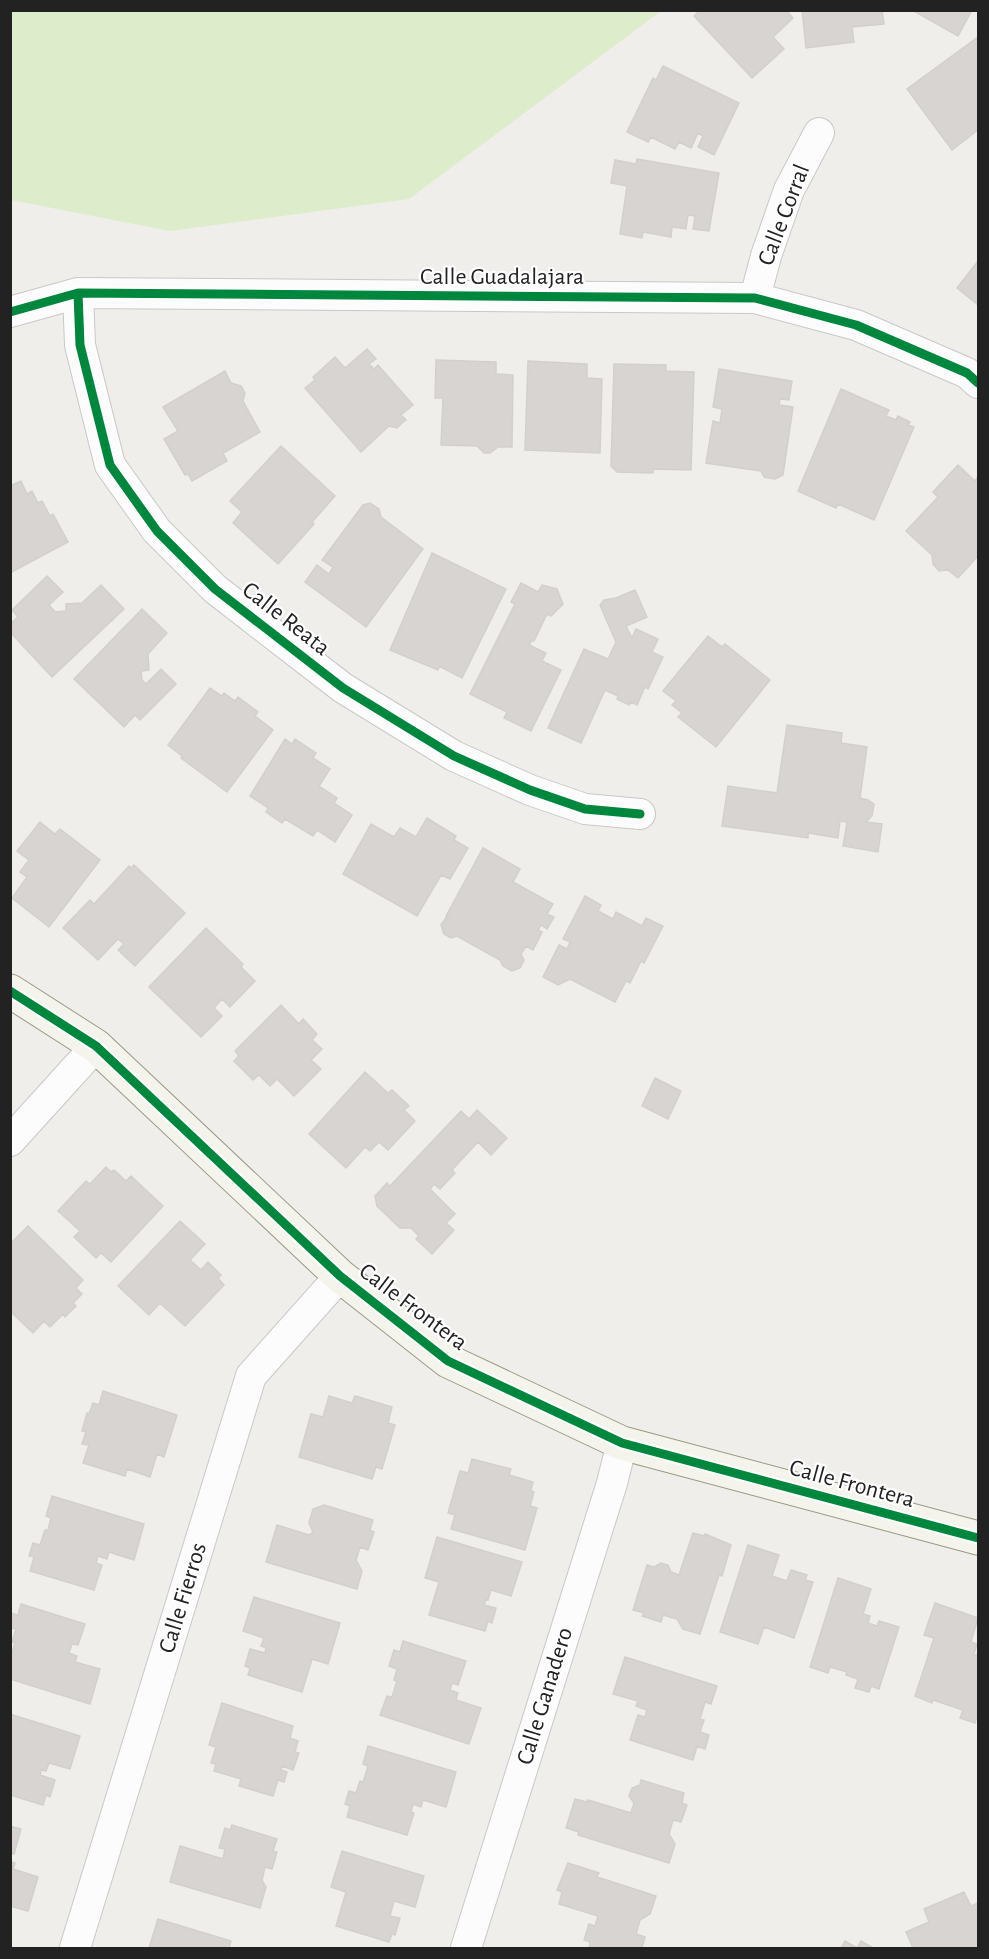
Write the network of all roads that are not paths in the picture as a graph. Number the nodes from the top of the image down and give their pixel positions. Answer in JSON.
{"nodes":[{"id":1,"x":819,"y":133,"type":"dead end"},
{"id":2,"x":78,"y":293,"type":"junction"},
{"id":3,"x":755,"y":298,"type":"junction"},
{"id":4,"x":10,"y":312,"type":"edge"},
{"id":5,"x":978,"y":383,"type":"edge"},
{"id":6,"x":640,"y":814,"type":"dead end"},
{"id":7,"x":10,"y":992,"type":"edge"},
{"id":8,"x":96,"y":1046,"type":"junction"},
{"id":9,"x":10,"y":1141,"type":"edge"},
{"id":10,"x":340,"y":1276,"type":"junction"},
{"id":11,"x":622,"y":1443,"type":"junction"},
{"id":12,"x":978,"y":1538,"type":"edge"},
{"id":13,"x":75,"y":1948,"type":"edge"},
{"id":14,"x":466,"y":1948,"type":"edge"}],
"edges":[{"from":1,"to":3,"type":"street","name":"Calle Corral"},
{"from":2,"to":3,"type":"street","name":"Calle Guadalajara"},
{"from":2,"to":4,"type":"street","name":"Calle Guadalajara"},
{"from":2,"to":6,"type":"street","name":"Calle Reata"},
{"from":3,"to":5,"type":"street","name":"Calle Guadalajara"},
{"from":7,"to":8,"type":"street","name":"Calle Frontera"},
{"from":8,"to":9,"type":"street"},
{"from":8,"to":10,"type":"street","name":"Calle Frontera"},
{"from":10,"to":11,"type":"street","name":"Calle Frontera"},
{"from":10,"to":13,"type":"street","name":"Calle Fierros"},
{"from":11,"to":12,"type":"street","name":"Calle Frontera"},
{"from":11,"to":14,"type":"street","name":"Calle Ganadero"}]}
